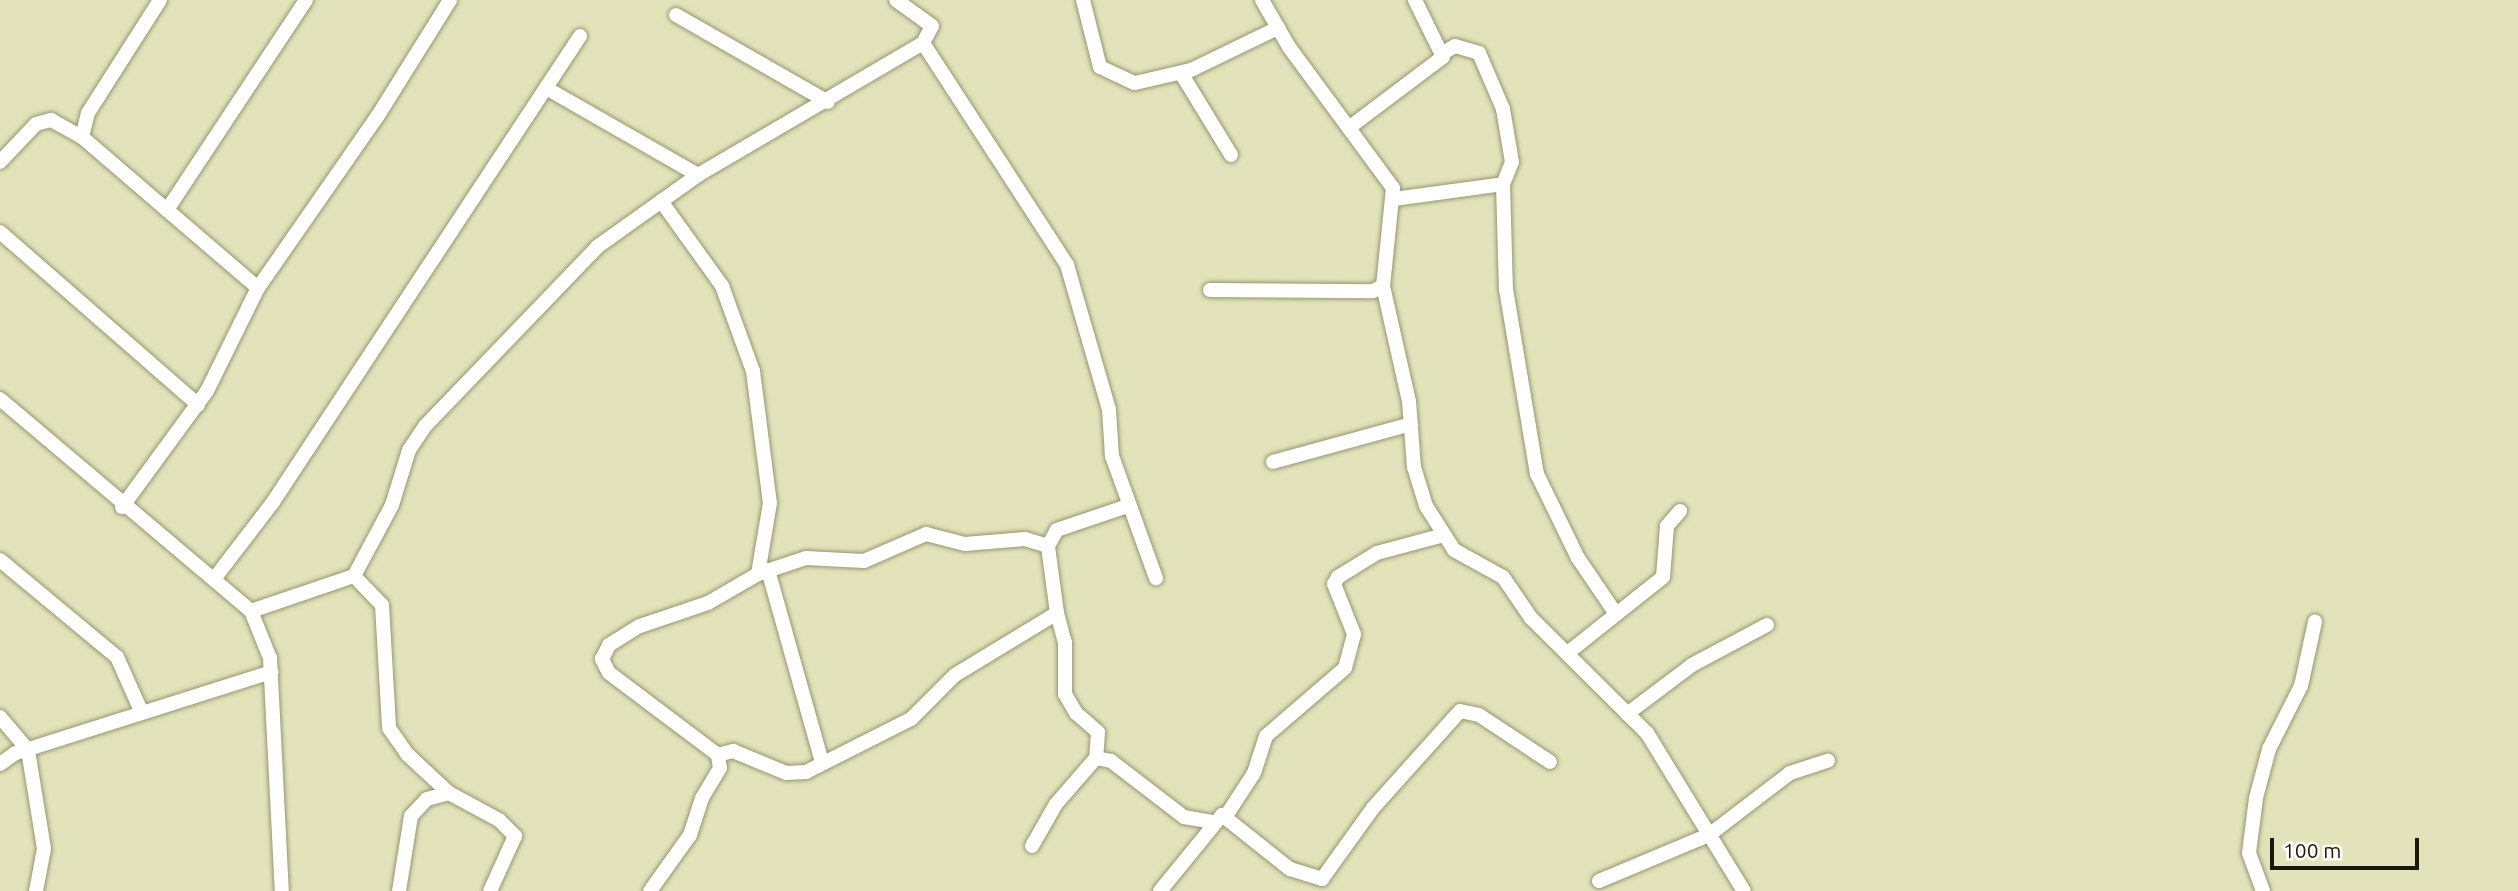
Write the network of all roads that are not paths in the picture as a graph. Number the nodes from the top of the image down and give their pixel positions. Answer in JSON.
{"nodes":[{"id":1,"x":160,"y":0,"type":"edge"},
{"id":2,"x":306,"y":0,"type":"edge"},
{"id":3,"x":450,"y":0,"type":"edge"},
{"id":4,"x":896,"y":0,"type":"edge"},
{"id":5,"x":1083,"y":0,"type":"edge"},
{"id":6,"x":1262,"y":0,"type":"edge"},
{"id":7,"x":1415,"y":0,"type":"edge"},
{"id":8,"x":676,"y":15,"type":"dead end"},
{"id":9,"x":1422,"y":15,"type":"junction"},
{"id":10,"x":1278,"y":28,"type":"junction"},
{"id":11,"x":580,"y":36,"type":"dead end"},
{"id":12,"x":923,"y":43,"type":"junction"},
{"id":13,"x":1464,"y":47,"type":"junction"},
{"id":14,"x":1443,"y":53,"type":"junction"},
{"id":15,"x":1181,"y":73,"type":"junction"},
{"id":16,"x":546,"y":88,"type":"junction"},
{"id":17,"x":828,"y":102,"type":"junction"},
{"id":18,"x":1350,"y":127,"type":"junction"},
{"id":19,"x":82,"y":136,"type":"junction"},
{"id":20,"x":1231,"y":155,"type":"dead end"},
{"id":21,"x":0,"y":162,"type":"edge"},
{"id":22,"x":698,"y":175,"type":"junction"},
{"id":23,"x":1503,"y":184,"type":"junction"},
{"id":24,"x":1394,"y":199,"type":"junction"},
{"id":25,"x":661,"y":201,"type":"junction"},
{"id":26,"x":167,"y":210,"type":"junction"},
{"id":27,"x":0,"y":233,"type":"edge"},
{"id":28,"x":1383,"y":286,"type":"junction"},
{"id":29,"x":258,"y":288,"type":"junction"},
{"id":30,"x":1210,"y":290,"type":"dead end"},
{"id":31,"x":0,"y":399,"type":"edge"},
{"id":32,"x":198,"y":405,"type":"junction"},
{"id":33,"x":1411,"y":424,"type":"junction"},
{"id":34,"x":1272,"y":462,"type":"dead end"},
{"id":35,"x":1128,"y":506,"type":"junction"},
{"id":36,"x":122,"y":508,"type":"junction"},
{"id":37,"x":1679,"y":511,"type":"dead end"},
{"id":38,"x":1444,"y":535,"type":"junction"},
{"id":39,"x":1048,"y":546,"type":"junction"},
{"id":40,"x":0,"y":559,"type":"edge"},
{"id":41,"x":763,"y":572,"type":"junction"},
{"id":42,"x":354,"y":576,"type":"junction"},
{"id":43,"x":1156,"y":578,"type":"dead end"},
{"id":44,"x":214,"y":579,"type":"junction"},
{"id":45,"x":251,"y":611,"type":"junction"},
{"id":46,"x":1058,"y":613,"type":"junction"},
{"id":47,"x":1616,"y":614,"type":"junction"},
{"id":48,"x":2315,"y":622,"type":"dead end"},
{"id":49,"x":1767,"y":625,"type":"dead end"},
{"id":50,"x":1570,"y":652,"type":"junction"},
{"id":51,"x":271,"y":671,"type":"junction"},
{"id":52,"x":142,"y":713,"type":"junction"},
{"id":53,"x":1627,"y":715,"type":"junction"},
{"id":54,"x":0,"y":717,"type":"edge"},
{"id":55,"x":28,"y":750,"type":"junction"},
{"id":56,"x":718,"y":755,"type":"junction"},
{"id":57,"x":1096,"y":758,"type":"junction"},
{"id":58,"x":1828,"y":761,"type":"dead end"},
{"id":59,"x":822,"y":762,"type":"junction"},
{"id":60,"x":1550,"y":762,"type":"dead end"},
{"id":61,"x":0,"y":764,"type":"edge"},
{"id":62,"x":449,"y":793,"type":"junction"},
{"id":63,"x":1226,"y":816,"type":"junction"},
{"id":64,"x":1211,"y":822,"type":"junction"},
{"id":65,"x":1709,"y":835,"type":"junction"},
{"id":66,"x":1032,"y":846,"type":"dead end"},
{"id":67,"x":1599,"y":881,"type":"dead end"},
{"id":68,"x":36,"y":891,"type":"edge"},
{"id":69,"x":282,"y":891,"type":"edge"},
{"id":70,"x":398,"y":891,"type":"edge"},
{"id":71,"x":490,"y":891,"type":"edge"},
{"id":72,"x":650,"y":891,"type":"edge"},
{"id":73,"x":1160,"y":891,"type":"edge"},
{"id":74,"x":1744,"y":891,"type":"edge"},
{"id":75,"x":2263,"y":891,"type":"edge"}],
"edges":[{"from":1,"to":19,"type":"street"},
{"from":2,"to":26,"type":"street"},
{"from":3,"to":29,"type":"street"},
{"from":4,"to":12,"type":"street"},
{"from":5,"to":15,"type":"street"},
{"from":6,"to":10,"type":"street"},
{"from":7,"to":9,"type":"street"},
{"from":8,"to":17,"type":"street"},
{"from":9,"to":13,"type":"street"},
{"from":9,"to":14,"type":"street"},
{"from":10,"to":15,"type":"street"},
{"from":10,"to":18,"type":"street"},
{"from":11,"to":16,"type":"street"},
{"from":12,"to":17,"type":"street"},
{"from":12,"to":35,"type":"street"},
{"from":13,"to":14,"type":"street"},
{"from":13,"to":23,"type":"street"},
{"from":14,"to":18,"type":"street"},
{"from":15,"to":20,"type":"street"},
{"from":16,"to":22,"type":"street"},
{"from":16,"to":44,"type":"street"},
{"from":17,"to":22,"type":"street"},
{"from":18,"to":24,"type":"street"},
{"from":19,"to":21,"type":"street"},
{"from":19,"to":26,"type":"street"},
{"from":22,"to":25,"type":"street"},
{"from":23,"to":24,"type":"street"},
{"from":23,"to":47,"type":"street"},
{"from":24,"to":28,"type":"street"},
{"from":25,"to":41,"type":"street"},
{"from":25,"to":42,"type":"street"},
{"from":26,"to":29,"type":"street"},
{"from":27,"to":32,"type":"street"},
{"from":28,"to":30,"type":"street"},
{"from":28,"to":33,"type":"street"},
{"from":29,"to":32,"type":"street"},
{"from":31,"to":36,"type":"street"},
{"from":32,"to":36,"type":"street"},
{"from":33,"to":34,"type":"street"},
{"from":33,"to":38,"type":"street"},
{"from":35,"to":39,"type":"street"},
{"from":35,"to":43,"type":"street"},
{"from":36,"to":44,"type":"street"},
{"from":37,"to":47,"type":"street"},
{"from":38,"to":50,"type":"street"},
{"from":38,"to":63,"type":"street"},
{"from":39,"to":41,"type":"street"},
{"from":39,"to":46,"type":"street"},
{"from":40,"to":52,"type":"street"},
{"from":41,"to":56,"type":"street"},
{"from":41,"to":59,"type":"street"},
{"from":42,"to":45,"type":"street"},
{"from":42,"to":62,"type":"street"},
{"from":44,"to":45,"type":"street"},
{"from":45,"to":51,"type":"street"},
{"from":46,"to":57,"type":"street"},
{"from":46,"to":59,"type":"street"},
{"from":47,"to":50,"type":"street"},
{"from":48,"to":75,"type":"street"},
{"from":49,"to":53,"type":"street"},
{"from":50,"to":53,"type":"street"},
{"from":51,"to":52,"type":"street"},
{"from":51,"to":69,"type":"street"},
{"from":52,"to":55,"type":"street"},
{"from":53,"to":65,"type":"street"},
{"from":54,"to":55,"type":"street"},
{"from":55,"to":61,"type":"street"},
{"from":55,"to":68,"type":"street"},
{"from":56,"to":59,"type":"street"},
{"from":56,"to":72,"type":"street"},
{"from":57,"to":64,"type":"street"},
{"from":57,"to":66,"type":"street"},
{"from":58,"to":65,"type":"street"},
{"from":60,"to":63,"type":"street"},
{"from":62,"to":70,"type":"street"},
{"from":62,"to":71,"type":"street"},
{"from":63,"to":64,"type":"street"},
{"from":64,"to":73,"type":"street"},
{"from":65,"to":67,"type":"street"},
{"from":65,"to":74,"type":"street"}]}
